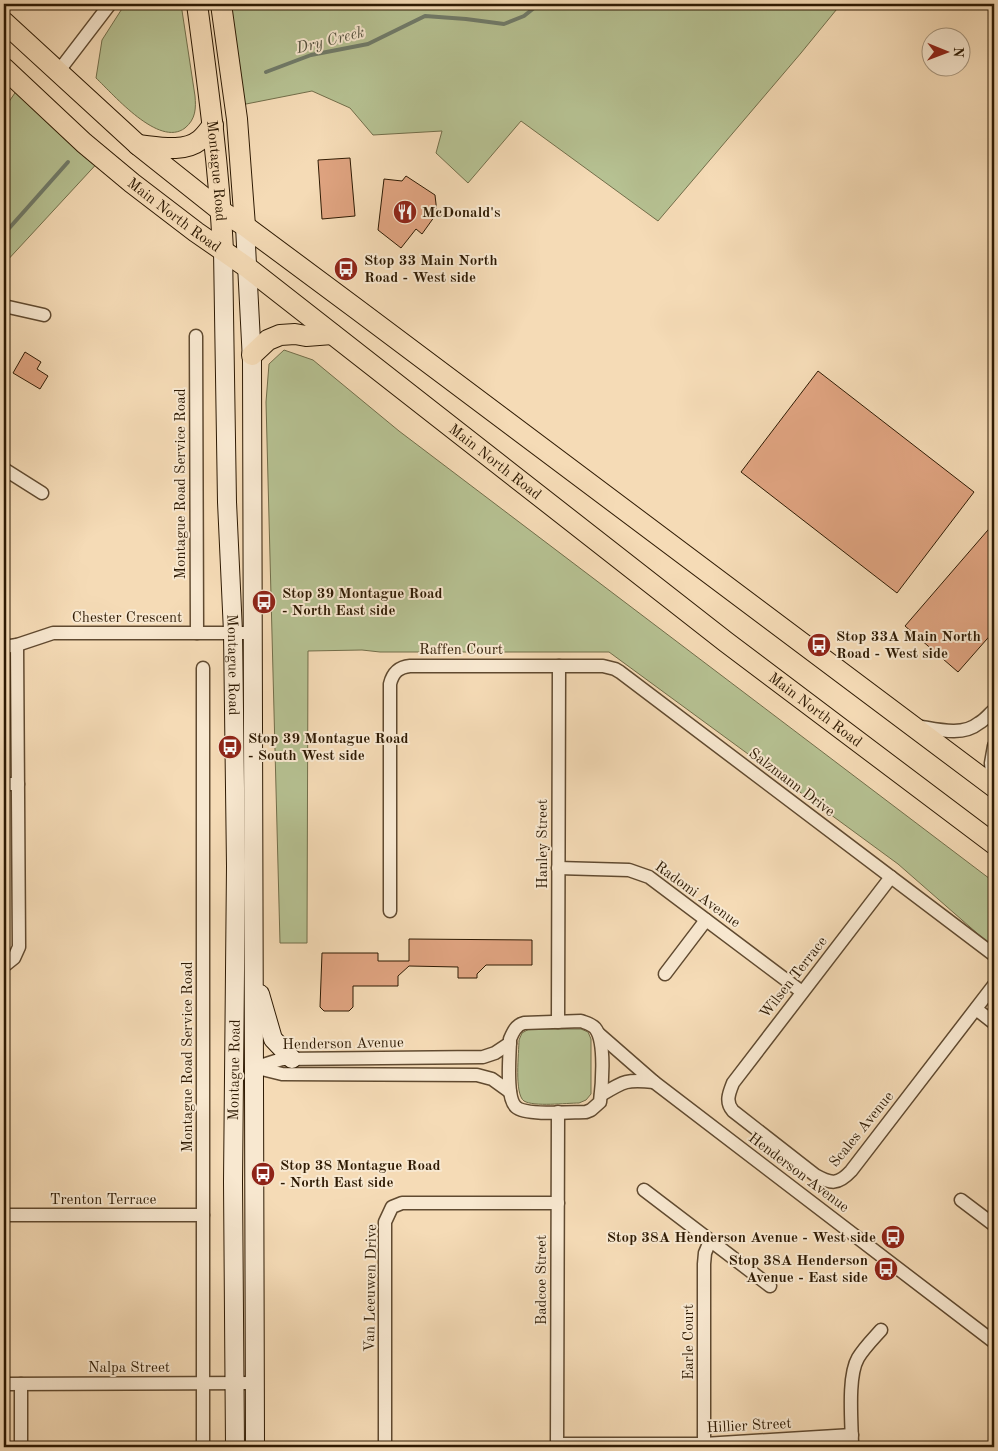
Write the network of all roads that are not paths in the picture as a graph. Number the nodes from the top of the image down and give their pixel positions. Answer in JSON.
{"nodes":[{"id":1,"x":110,"y":4,"type":"edge"},
{"id":2,"x":196,"y":4,"type":"edge"},
{"id":3,"x":221,"y":4,"type":"edge"},
{"id":4,"x":4,"y":22,"type":"edge"},
{"id":5,"x":4,"y":68,"type":"edge"},
{"id":6,"x":58,"y":72,"type":"junction"},
{"id":7,"x":213,"y":125,"type":"junction"},
{"id":8,"x":138,"y":145,"type":"junction"},
{"id":9,"x":221,"y":211,"type":"junction"},
{"id":10,"x":245,"y":226,"type":"junction"},
{"id":11,"x":223,"y":250,"type":"junction"},
{"id":12,"x":248,"y":268,"type":"junction"},
{"id":13,"x":4,"y":306,"type":"edge"},
{"id":14,"x":44,"y":315,"type":"dead end"},
{"id":15,"x":332,"y":334,"type":"junction"},
{"id":16,"x":196,"y":336,"type":"dead end"},
{"id":17,"x":252,"y":356,"type":"junction"},
{"id":18,"x":4,"y":469,"type":"edge"},
{"id":19,"x":42,"y":493,"type":"dead end"},
{"id":20,"x":233,"y":632,"type":"junction"},
{"id":21,"x":197,"y":633,"type":"junction"},
{"id":22,"x":253,"y":633,"type":"junction"},
{"id":23,"x":10,"y":646,"type":"edge"},
{"id":24,"x":559,"y":666,"type":"junction"},
{"id":25,"x":203,"y":668,"type":"dead end"},
{"id":26,"x":994,"y":710,"type":"edge"},
{"id":27,"x":914,"y":726,"type":"junction"},
{"id":28,"x":994,"y":746,"type":"edge"},
{"id":29,"x":4,"y":784,"type":"edge"},
{"id":30,"x":18,"y":784,"type":"junction"},
{"id":31,"x":994,"y":787,"type":"edge"},
{"id":32,"x":994,"y":844,"type":"edge"},
{"id":33,"x":558,"y":868,"type":"junction"},
{"id":34,"x":891,"y":877,"type":"junction"},
{"id":35,"x":390,"y":911,"type":"dead end"},
{"id":36,"x":706,"y":920,"type":"junction"},
{"id":37,"x":994,"y":955,"type":"edge"},
{"id":38,"x":4,"y":966,"type":"edge"},
{"id":39,"x":254,"y":972,"type":"junction"},
{"id":40,"x":665,"y":974,"type":"dead end"},
{"id":41,"x":994,"y":986,"type":"edge"},
{"id":42,"x":802,"y":992,"type":"junction"},
{"id":43,"x":976,"y":1009,"type":"junction"},
{"id":44,"x":558,"y":1022,"type":"junction"},
{"id":45,"x":994,"y":1022,"type":"edge"},
{"id":46,"x":599,"y":1034,"type":"junction"},
{"id":47,"x":510,"y":1043,"type":"junction"},
{"id":48,"x":292,"y":1059,"type":"junction"},
{"id":49,"x":234,"y":1067,"type":"junction"},
{"id":50,"x":254,"y":1067,"type":"junction"},
{"id":51,"x":654,"y":1082,"type":"junction"},
{"id":52,"x":510,"y":1092,"type":"junction"},
{"id":53,"x":601,"y":1095,"type":"junction"},
{"id":54,"x":728,"y":1101,"type":"joint"},
{"id":55,"x":558,"y":1112,"type":"junction"},
{"id":56,"x":644,"y":1190,"type":"dead end"},
{"id":57,"x":961,"y":1200,"type":"dead end"},
{"id":58,"x":558,"y":1203,"type":"junction"},
{"id":59,"x":4,"y":1215,"type":"edge"},
{"id":60,"x":203,"y":1215,"type":"junction"},
{"id":61,"x":994,"y":1224,"type":"edge"},
{"id":62,"x":710,"y":1241,"type":"junction"},
{"id":63,"x":770,"y":1286,"type":"dead end"},
{"id":64,"x":881,"y":1330,"type":"dead end"},
{"id":65,"x":994,"y":1342,"type":"edge"},
{"id":66,"x":234,"y":1383,"type":"junction"},
{"id":67,"x":255,"y":1383,"type":"junction"},
{"id":68,"x":4,"y":1384,"type":"edge"},
{"id":69,"x":22,"y":1384,"type":"junction"},
{"id":70,"x":203,"y":1384,"type":"junction"},
{"id":71,"x":852,"y":1441,"type":"edge"},
{"id":72,"x":704,"y":1444,"type":"junction"},
{"id":73,"x":557,"y":1446,"type":"edge"},
{"id":74,"x":21,"y":1447,"type":"edge"},
{"id":75,"x":203,"y":1447,"type":"edge"},
{"id":76,"x":234,"y":1447,"type":"edge"},
{"id":77,"x":255,"y":1447,"type":"edge"},
{"id":78,"x":385,"y":1447,"type":"edge"}],
"edges":[{"from":1,"to":6,"type":"street"},
{"from":2,"to":7,"type":"main road","name":"Montague Road"},
{"from":3,"to":10,"type":"main road","name":"Montague Road"},
{"from":4,"to":6,"type":"main road","name":"Main North Road"},
{"from":5,"to":11,"type":"main road","name":"Main North Road"},
{"from":6,"to":8,"type":"main road","name":"Main North Road"},
{"from":7,"to":8,"type":"main road"},
{"from":7,"to":9,"type":"main road","name":"Montague Road"},
{"from":8,"to":9,"type":"main road","name":"Main North Road"},
{"from":9,"to":10,"type":"main road","name":"Main North Road"},
{"from":9,"to":11,"type":"main road","name":"Montague Road"},
{"from":10,"to":12,"type":"main road","name":"Montague Road"},
{"from":10,"to":27,"type":"main road","name":"Main North Road"},
{"from":11,"to":12,"type":"main road","name":"Main North Road"},
{"from":11,"to":20,"type":"main road","name":"Montague Road"},
{"from":12,"to":15,"type":"main road","name":"Main North Road"},
{"from":12,"to":17,"type":"main road","name":"Montague Road"},
{"from":13,"to":14,"type":"street"},
{"from":15,"to":17,"type":"main road"},
{"from":15,"to":32,"type":"main road","name":"Main North Road"},
{"from":16,"to":21,"type":"street","name":"Montague Road Service Road"},
{"from":17,"to":22,"type":"main road","name":"Montague Road"},
{"from":18,"to":19,"type":"street"},
{"from":20,"to":21,"type":"street","name":"Chester Crescent"},
{"from":20,"to":22,"type":"street","name":"Chester Crescent"},
{"from":20,"to":49,"type":"main road","name":"Montague Road"},
{"from":21,"to":23,"type":"street","name":"Chester Crescent"},
{"from":22,"to":39,"type":"main road","name":"Montague Road"},
{"from":23,"to":30,"type":"street"},
{"from":24,"to":33,"type":"street","name":"Hanley Street"},
{"from":24,"to":34,"type":"street","name":"Salzmann Drive"},
{"from":24,"to":35,"type":"street","name":"Raffen Court"},
{"from":25,"to":60,"type":"street","name":"Montague Road Service Road"},
{"from":26,"to":27,"type":"street"},
{"from":27,"to":31,"type":"main road","name":"Main North Road"},
{"from":28,"to":31,"type":"street"},
{"from":29,"to":30,"type":"street"},
{"from":30,"to":38,"type":"street"},
{"from":33,"to":36,"type":"street","name":"Radomi Avenue"},
{"from":33,"to":44,"type":"street","name":"Hanley Street"},
{"from":34,"to":37,"type":"street","name":"Salzmann Drive"},
{"from":34,"to":42,"type":"street","name":"Wilsen Terrace"},
{"from":36,"to":40,"type":"street"},
{"from":36,"to":42,"type":"street","name":"Radomi Avenue"},
{"from":39,"to":48,"type":"main road"},
{"from":39,"to":50,"type":"main road","name":"Montague Road"},
{"from":41,"to":43,"type":"street","name":"Scales Avenue"},
{"from":42,"to":54,"type":"street","name":"Wilsen Terrace"},
{"from":43,"to":45,"type":"street"},
{"from":43,"to":54,"type":"street","name":"Scales Avenue"},
{"from":44,"to":46,"type":"street"},
{"from":44,"to":47,"type":"street"},
{"from":46,"to":51,"type":"street","name":"Henderson Avenue"},
{"from":46,"to":53,"type":"street"},
{"from":47,"to":48,"type":"street","name":"Henderson Avenue"},
{"from":47,"to":52,"type":"street"},
{"from":48,"to":50,"type":"street","name":"Henderson Avenue"},
{"from":49,"to":50,"type":"main road"},
{"from":49,"to":66,"type":"main road","name":"Montague Road"},
{"from":50,"to":52,"type":"street","name":"Henderson Avenue"},
{"from":50,"to":67,"type":"main road","name":"Montague Road"},
{"from":51,"to":53,"type":"street"},
{"from":51,"to":65,"type":"street","name":"Henderson Avenue"},
{"from":52,"to":55,"type":"street"},
{"from":53,"to":55,"type":"street"},
{"from":55,"to":58,"type":"street","name":"Badcoe Street"},
{"from":56,"to":62,"type":"street"},
{"from":57,"to":61,"type":"street"},
{"from":58,"to":73,"type":"street","name":"Badcoe Street"},
{"from":58,"to":78,"type":"street","name":"Van Leeuwen Drive"},
{"from":59,"to":60,"type":"street","name":"Trenton Terrace"},
{"from":60,"to":70,"type":"street","name":"Montague Road Service Road"},
{"from":62,"to":63,"type":"street"},
{"from":62,"to":72,"type":"street","name":"Earle Court"},
{"from":64,"to":71,"type":"street"},
{"from":66,"to":67,"type":"street","name":"Nalpa Street"},
{"from":66,"to":70,"type":"street","name":"Nalpa Street"},
{"from":66,"to":76,"type":"main road","name":"Montague Road"},
{"from":67,"to":77,"type":"main road","name":"Montague Road"},
{"from":68,"to":69,"type":"street","name":"Nalpa Street"},
{"from":69,"to":70,"type":"street","name":"Nalpa Street"},
{"from":69,"to":74,"type":"street"},
{"from":70,"to":75,"type":"street","name":"Montague Road Service Road"},
{"from":71,"to":72,"type":"street","name":"Hillier Street"},
{"from":72,"to":73,"type":"street","name":"Hillier Street"}]}
